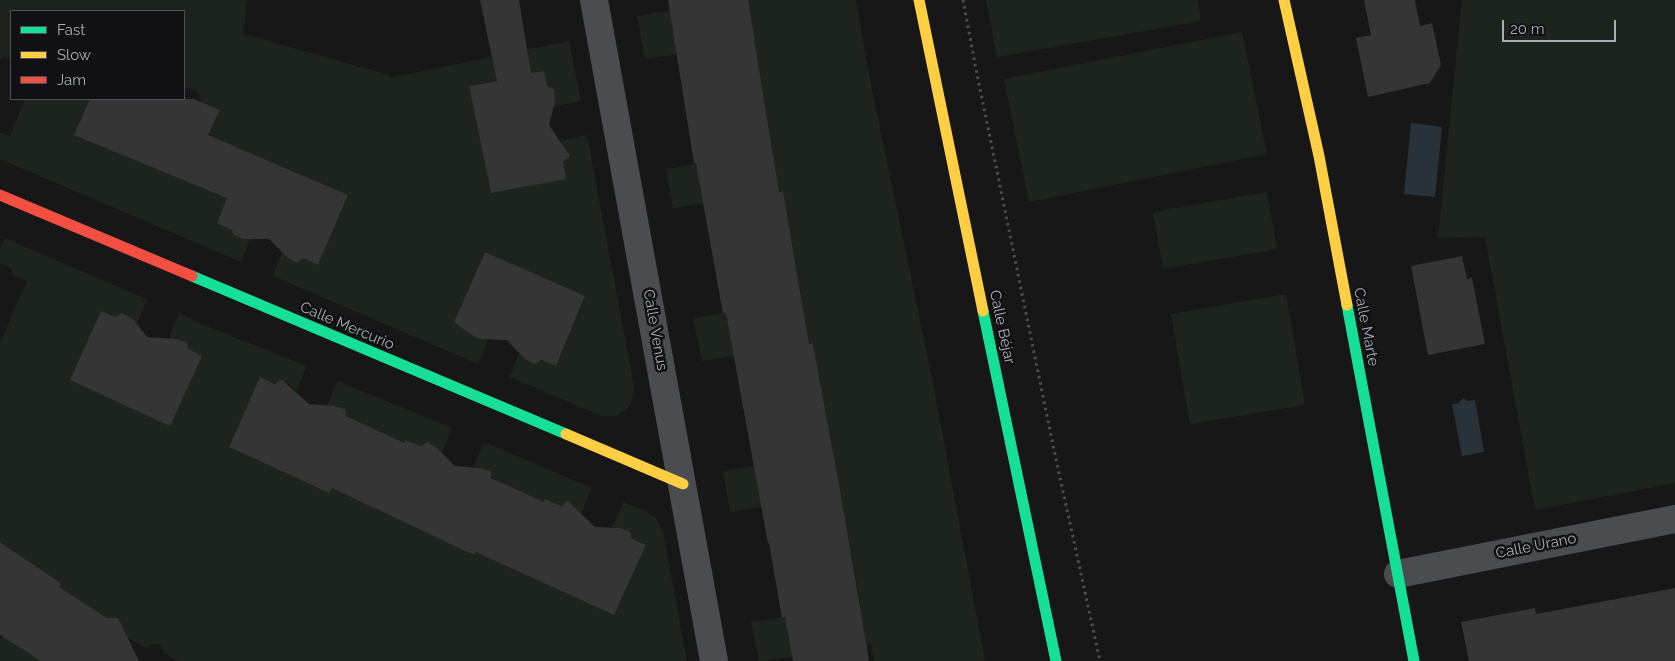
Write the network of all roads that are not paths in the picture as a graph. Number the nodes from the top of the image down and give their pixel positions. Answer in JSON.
{"nodes":[{"id":1,"x":594,"y":0,"type":"edge"},
{"id":2,"x":919,"y":0,"type":"edge"},
{"id":3,"x":1284,"y":0,"type":"edge"},
{"id":4,"x":0,"y":195,"type":"edge"},
{"id":5,"x":682,"y":484,"type":"junction"},
{"id":6,"x":1675,"y":519,"type":"edge"},
{"id":7,"x":1398,"y":574,"type":"junction"},
{"id":8,"x":714,"y":661,"type":"edge"},
{"id":9,"x":1056,"y":661,"type":"edge"},
{"id":10,"x":1414,"y":661,"type":"edge"}],
"edges":[{"from":1,"to":5,"type":"street","name":"Calle Venus"},
{"from":2,"to":9,"type":"street","name":"Calle Béjar"},
{"from":3,"to":7,"type":"street","name":"Calle Marte"},
{"from":4,"to":5,"type":"street","name":"Calle Mercurio"},
{"from":5,"to":8,"type":"street","name":"Calle Venus"},
{"from":6,"to":7,"type":"street","name":"Calle Urano"},
{"from":7,"to":10,"type":"street","name":"Calle Marte"}]}
